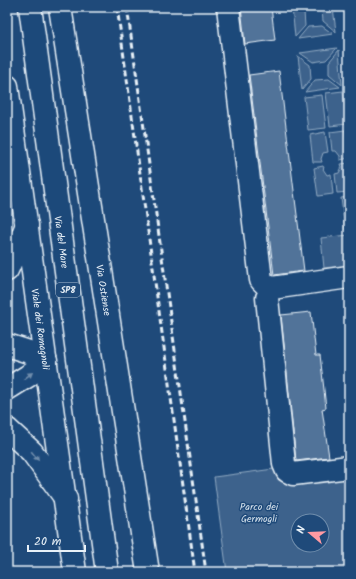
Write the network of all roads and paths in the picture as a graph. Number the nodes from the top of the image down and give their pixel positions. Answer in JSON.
{"nodes":[{"id":1,"x":30,"y":7,"type":"edge"},
{"id":2,"x":60,"y":7,"type":"edge"},
{"id":3,"x":228,"y":7,"type":"edge"},
{"id":4,"x":7,"y":86,"type":"edge"},
{"id":5,"x":27,"y":224,"type":"junction"},
{"id":6,"x":7,"y":270,"type":"edge"},
{"id":7,"x":349,"y":276,"type":"edge"},
{"id":8,"x":267,"y":298,"type":"dead end"},
{"id":9,"x":7,"y":345,"type":"edge"},
{"id":10,"x":46,"y":360,"type":"junction"},
{"id":11,"x":7,"y":389,"type":"edge"},
{"id":12,"x":7,"y":429,"type":"edge"},
{"id":13,"x":349,"y":467,"type":"edge"},
{"id":14,"x":66,"y":499,"type":"junction"},
{"id":15,"x":75,"y":572,"type":"edge"},
{"id":16,"x":107,"y":572,"type":"edge"},
{"id":17,"x":148,"y":572,"type":"edge"}],
"edges":[{"from":1,"to":16,"type":"main road","name":"Via del Mare","number":"SP8"},
{"from":2,"to":17,"type":"main road","name":"Via Ostiense"},
{"from":3,"to":7,"type":"main road"},
{"from":4,"to":5,"type":"main road","name":"Viale dei Romagnoli"},
{"from":5,"to":6,"type":"main road"},
{"from":5,"to":10,"type":"main road","name":"Viale dei Romagnoli"},
{"from":8,"to":13,"type":"main road"},
{"from":9,"to":10,"type":"main road"},
{"from":11,"to":10,"type":"main road","one_way":true},
{"from":10,"to":14,"type":"main road","name":"Viale dei Romagnoli"},
{"from":12,"to":14,"type":"main road","one_way":true},
{"from":14,"to":15,"type":"main road","name":"Viale dei Romagnoli"}]}
